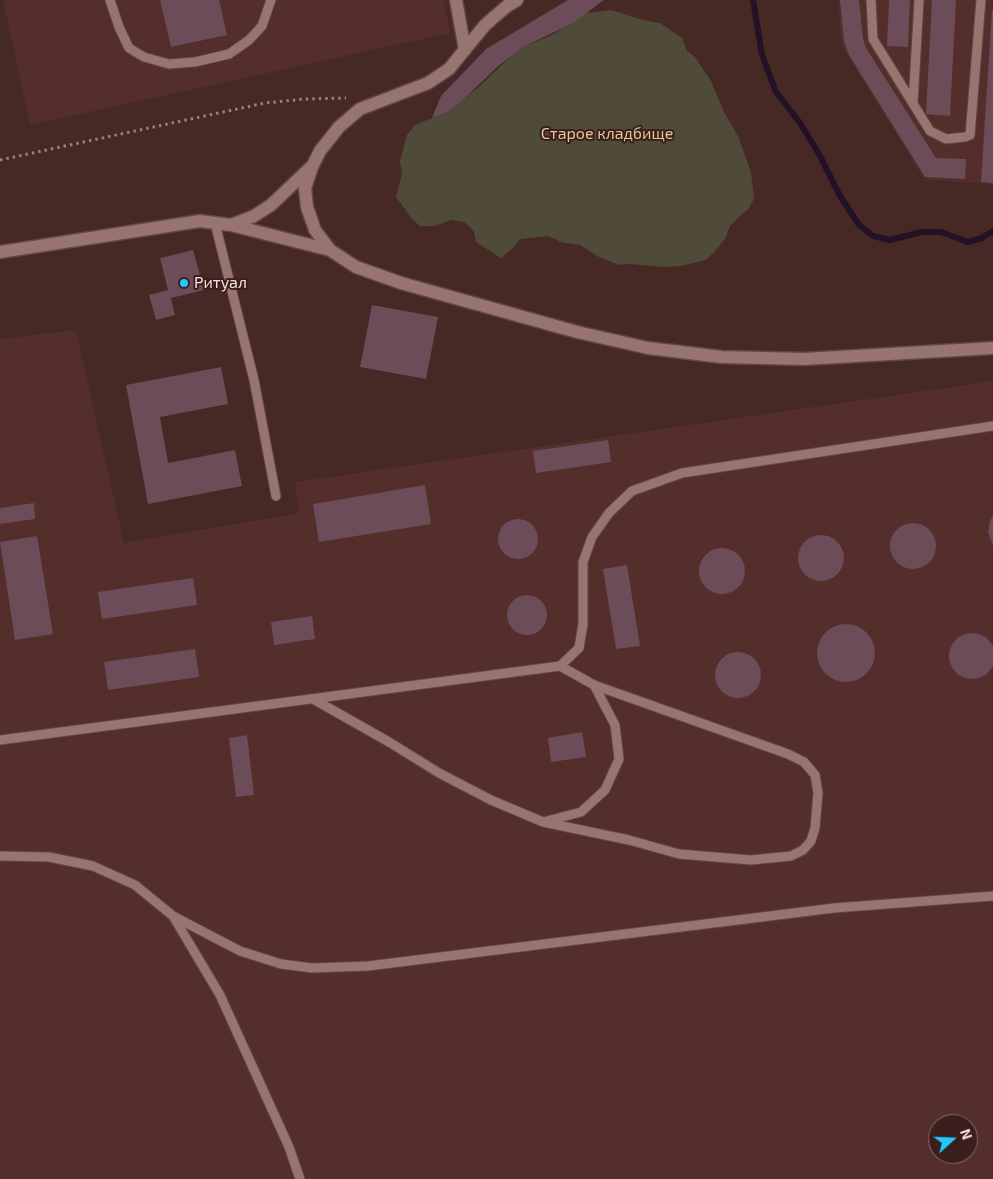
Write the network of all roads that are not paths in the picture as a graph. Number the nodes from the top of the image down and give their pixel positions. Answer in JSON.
{"nodes":[{"id":1,"x":110,"y":0,"type":"edge"},
{"id":2,"x":271,"y":0,"type":"edge"},
{"id":3,"x":456,"y":0,"type":"edge"},
{"id":4,"x":517,"y":0,"type":"edge"},
{"id":5,"x":871,"y":0,"type":"edge"},
{"id":6,"x":920,"y":0,"type":"edge"},
{"id":7,"x":981,"y":0,"type":"edge"},
{"id":8,"x":465,"y":50,"type":"junction"},
{"id":9,"x":913,"y":104,"type":"junction"},
{"id":10,"x":312,"y":167,"type":"junction"},
{"id":11,"x":215,"y":223,"type":"junction"},
{"id":12,"x":231,"y":225,"type":"junction"},
{"id":13,"x":330,"y":250,"type":"junction"},
{"id":14,"x":0,"y":252,"type":"edge"},
{"id":15,"x":993,"y":348,"type":"edge"},
{"id":16,"x":993,"y":426,"type":"edge"},
{"id":17,"x":276,"y":496,"type":"dead end"},
{"id":18,"x":560,"y":666,"type":"junction"},
{"id":19,"x":594,"y":685,"type":"junction"},
{"id":20,"x":312,"y":699,"type":"junction"},
{"id":21,"x":0,"y":740,"type":"edge"},
{"id":22,"x":543,"y":822,"type":"junction"},
{"id":23,"x":0,"y":856,"type":"edge"},
{"id":24,"x":993,"y":896,"type":"edge"},
{"id":25,"x":173,"y":916,"type":"junction"},
{"id":26,"x":300,"y":1179,"type":"edge"}],
"edges":[{"from":1,"to":2,"type":"lane"},
{"from":3,"to":8,"type":"street"},
{"from":4,"to":8,"type":"street"},
{"from":5,"to":9,"type":"lane"},
{"from":6,"to":9,"type":"lane"},
{"from":7,"to":9,"type":"lane"},
{"from":8,"to":10,"type":"street"},
{"from":10,"to":12,"type":"street"},
{"from":10,"to":13,"type":"street"},
{"from":11,"to":12,"type":"street"},
{"from":11,"to":14,"type":"street"},
{"from":11,"to":17,"type":"lane"},
{"from":12,"to":13,"type":"street"},
{"from":13,"to":15,"type":"street"},
{"from":16,"to":18,"type":"lane"},
{"from":18,"to":19,"type":"lane"},
{"from":18,"to":20,"type":"lane"},
{"from":19,"to":22,"type":"lane"},
{"from":19,"to":22,"type":"lane"},
{"from":20,"to":21,"type":"lane"},
{"from":20,"to":22,"type":"lane"},
{"from":23,"to":25,"type":"lane"},
{"from":24,"to":25,"type":"lane"},
{"from":25,"to":26,"type":"lane"}]}
